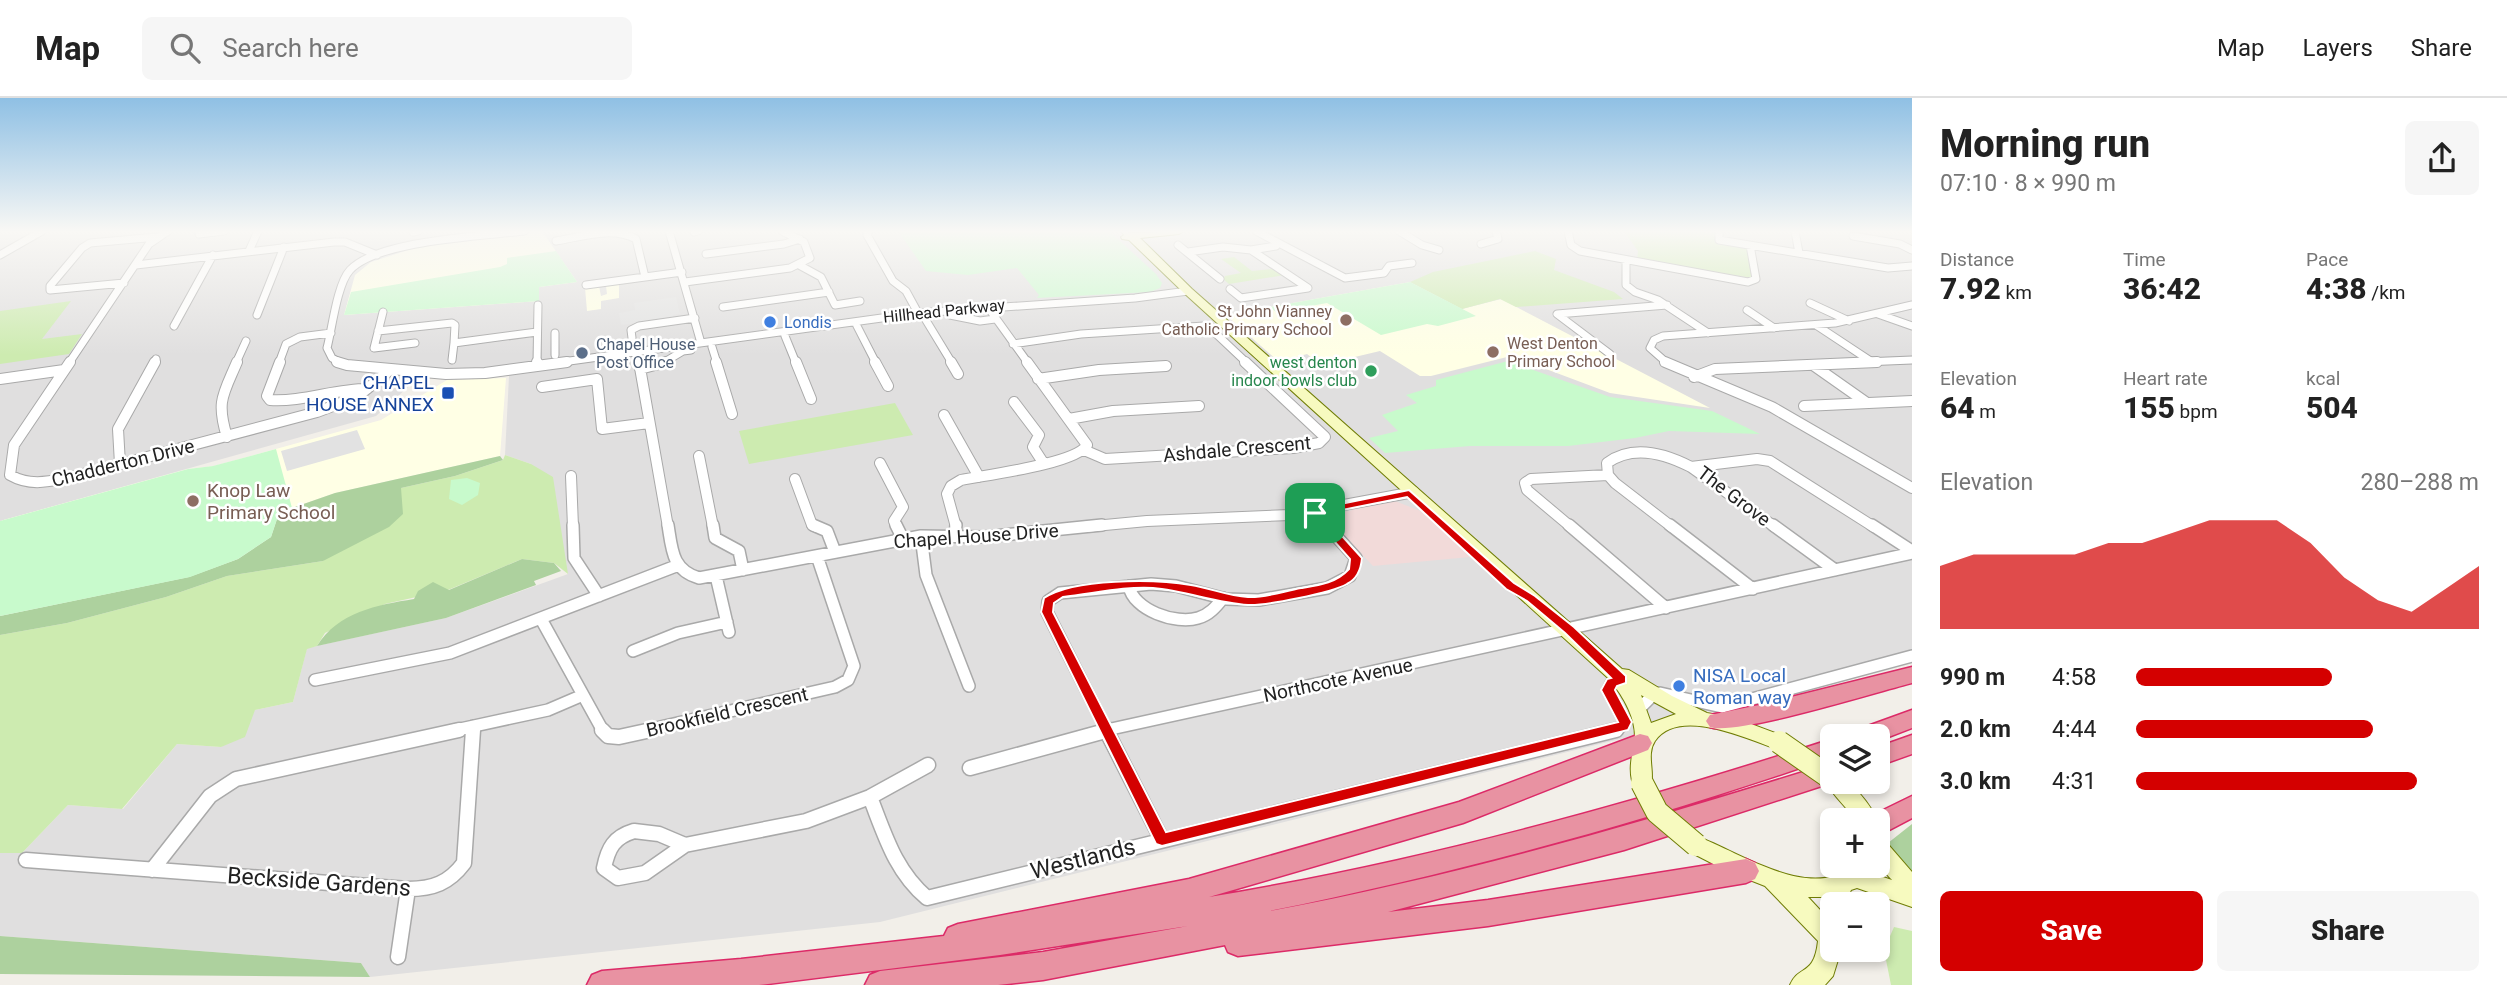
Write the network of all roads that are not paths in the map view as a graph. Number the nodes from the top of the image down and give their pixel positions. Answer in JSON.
{"nodes":[{"id":1,"x":61,"y":272,"type":"edge"},
{"id":2,"x":131,"y":272,"type":"edge"},
{"id":3,"x":203,"y":272,"type":"edge"},
{"id":4,"x":275,"y":272,"type":"edge"},
{"id":5,"x":349,"y":272,"type":"edge"},
{"id":6,"x":644,"y":272,"type":"edge"},
{"id":7,"x":679,"y":272,"type":"edge"},
{"id":8,"x":682,"y":272,"type":"edge"},
{"id":9,"x":749,"y":272,"type":"edge"},
{"id":10,"x":813,"y":272,"type":"edge"},
{"id":11,"x":887,"y":272,"type":"edge"},
{"id":12,"x":1166,"y":272,"type":"edge"},
{"id":13,"x":1212,"y":272,"type":"edge"},
{"id":14,"x":1285,"y":272,"type":"edge"},
{"id":15,"x":1337,"y":272,"type":"edge"},
{"id":16,"x":1384,"y":272,"type":"edge"},
{"id":17,"x":1626,"y":272,"type":"edge"},
{"id":18,"x":1695,"y":272,"type":"edge"},
{"id":19,"x":1755,"y":272,"type":"edge"},
{"id":20,"x":645,"y":277,"type":"junction"},
{"id":21,"x":1220,"y":279,"type":"dead end"},
{"id":22,"x":685,"y":282,"type":"junction"},
{"id":23,"x":124,"y":283,"type":"junction"},
{"id":24,"x":586,"y":285,"type":"dead end"},
{"id":25,"x":1230,"y":289,"type":"dead end"},
{"id":26,"x":1186,"y":291,"type":"junction"},
{"id":27,"x":829,"y":292,"type":"junction"},
{"id":28,"x":728,"y":295,"type":"dead end"},
{"id":29,"x":860,"y":302,"type":"dead end"},
{"id":30,"x":1810,"y":303,"type":"dead end"},
{"id":31,"x":538,"y":305,"type":"dead end"},
{"id":32,"x":1667,"y":305,"type":"junction"},
{"id":33,"x":1912,"y":305,"type":"edge"},
{"id":34,"x":987,"y":306,"type":"junction"},
{"id":35,"x":1747,"y":310,"type":"dead end"},
{"id":36,"x":383,"y":312,"type":"dead end"},
{"id":37,"x":1878,"y":313,"type":"junction"},
{"id":38,"x":257,"y":315,"type":"dead end"},
{"id":39,"x":921,"y":315,"type":"junction"},
{"id":40,"x":695,"y":318,"type":"junction"},
{"id":41,"x":995,"y":319,"type":"junction"},
{"id":42,"x":1849,"y":321,"type":"junction"},
{"id":43,"x":1816,"y":325,"type":"junction"},
{"id":44,"x":174,"y":326,"type":"dead end"},
{"id":45,"x":857,"y":326,"type":"junction"},
{"id":46,"x":1912,"y":326,"type":"edge"},
{"id":47,"x":1775,"y":328,"type":"junction"},
{"id":48,"x":379,"y":331,"type":"junction"},
{"id":49,"x":537,"y":332,"type":"junction"},
{"id":50,"x":555,"y":333,"type":"dead end"},
{"id":51,"x":1708,"y":333,"type":"junction"},
{"id":52,"x":331,"y":334,"type":"junction"},
{"id":53,"x":785,"y":337,"type":"junction"},
{"id":54,"x":632,"y":338,"type":"dead end"},
{"id":55,"x":246,"y":341,"type":"dead end"},
{"id":56,"x":415,"y":343,"type":"dead end"},
{"id":57,"x":454,"y":343,"type":"junction"},
{"id":58,"x":702,"y":343,"type":"junction"},
{"id":59,"x":1013,"y":344,"type":"junction"},
{"id":60,"x":555,"y":345,"type":"junction"},
{"id":61,"x":537,"y":347,"type":"junction"},
{"id":62,"x":712,"y":347,"type":"junction"},
{"id":63,"x":637,"y":353,"type":"junction"},
{"id":64,"x":1610,"y":354,"type":"dead end"},
{"id":65,"x":555,"y":355,"type":"dead end"},
{"id":66,"x":156,"y":359,"type":"dead end"},
{"id":67,"x":452,"y":360,"type":"dead end"},
{"id":68,"x":1912,"y":360,"type":"edge"},
{"id":69,"x":1872,"y":362,"type":"junction"},
{"id":70,"x":1813,"y":365,"type":"junction"},
{"id":71,"x":537,"y":366,"type":"junction"},
{"id":72,"x":1166,"y":366,"type":"dead end"},
{"id":73,"x":640,"y":369,"type":"junction"},
{"id":74,"x":64,"y":370,"type":"junction"},
{"id":75,"x":390,"y":370,"type":"junction"},
{"id":76,"x":958,"y":374,"type":"dead end"},
{"id":77,"x":1694,"y":377,"type":"junction"},
{"id":78,"x":0,"y":379,"type":"edge"},
{"id":79,"x":1038,"y":379,"type":"junction"},
{"id":80,"x":888,"y":386,"type":"dead end"},
{"id":81,"x":542,"y":387,"type":"dead end"},
{"id":82,"x":367,"y":389,"type":"junction"},
{"id":83,"x":811,"y":399,"type":"dead end"},
{"id":84,"x":1912,"y":401,"type":"edge"},
{"id":85,"x":1014,"y":402,"type":"dead end"},
{"id":86,"x":1867,"y":402,"type":"junction"},
{"id":87,"x":1199,"y":405,"type":"dead end"},
{"id":88,"x":1804,"y":405,"type":"dead end"},
{"id":89,"x":732,"y":414,"type":"dead end"},
{"id":90,"x":944,"y":415,"type":"dead end"},
{"id":91,"x":1069,"y":419,"type":"junction"},
{"id":92,"x":649,"y":423,"type":"junction"},
{"id":93,"x":227,"y":437,"type":"junction"},
{"id":94,"x":1084,"y":450,"type":"junction"},
{"id":95,"x":699,"y":456,"type":"dead end"},
{"id":96,"x":11,"y":457,"type":"junction"},
{"id":97,"x":0,"y":460,"type":"edge"},
{"id":98,"x":880,"y":463,"type":"dead end"},
{"id":99,"x":120,"y":464,"type":"junction"},
{"id":100,"x":1044,"y":464,"type":"junction"},
{"id":101,"x":1691,"y":467,"type":"junction"},
{"id":102,"x":1608,"y":475,"type":"junction"},
{"id":103,"x":1912,"y":475,"type":"edge"},
{"id":104,"x":571,"y":476,"type":"dead end"},
{"id":105,"x":979,"y":477,"type":"junction"},
{"id":106,"x":1896,"y":478,"type":"junction"},
{"id":107,"x":795,"y":479,"type":"dead end"},
{"id":108,"x":1912,"y":488,"type":"edge"},
{"id":109,"x":1411,"y":493,"type":"junction"},
{"id":110,"x":1315,"y":513,"type":"junction"},
{"id":111,"x":956,"y":535,"type":"junction"},
{"id":112,"x":921,"y":536,"type":"junction"},
{"id":113,"x":903,"y":539,"type":"junction"},
{"id":114,"x":835,"y":552,"type":"junction"},
{"id":115,"x":1912,"y":552,"type":"edge"},
{"id":116,"x":817,"y":556,"type":"junction"},
{"id":117,"x":677,"y":566,"type":"junction"},
{"id":118,"x":743,"y":570,"type":"junction"},
{"id":119,"x":1835,"y":570,"type":"junction"},
{"id":120,"x":716,"y":576,"type":"junction"},
{"id":121,"x":1129,"y":586,"type":"junction"},
{"id":122,"x":1753,"y":589,"type":"junction"},
{"id":123,"x":599,"y":596,"type":"junction"},
{"id":124,"x":1223,"y":598,"type":"junction"},
{"id":125,"x":1666,"y":608,"type":"junction"},
{"id":126,"x":541,"y":618,"type":"junction"},
{"id":127,"x":1569,"y":630,"type":"junction"},
{"id":128,"x":633,"y":651,"type":"dead end"},
{"id":129,"x":1912,"y":656,"type":"edge"},
{"id":130,"x":1912,"y":675,"type":"edge"},
{"id":131,"x":1624,"y":679,"type":"junction"},
{"id":132,"x":315,"y":680,"type":"dead end"},
{"id":133,"x":970,"y":686,"type":"dead end"},
{"id":134,"x":583,"y":695,"type":"junction"},
{"id":135,"x":1647,"y":701,"type":"junction"},
{"id":136,"x":1912,"y":719,"type":"edge"},
{"id":137,"x":1714,"y":720,"type":"junction"},
{"id":138,"x":473,"y":726,"type":"junction"},
{"id":139,"x":1890,"y":727,"type":"edge"},
{"id":140,"x":1107,"y":730,"type":"junction"},
{"id":141,"x":1642,"y":741,"type":"junction"},
{"id":142,"x":1912,"y":744,"type":"edge"},
{"id":143,"x":1820,"y":752,"type":"edge"},
{"id":144,"x":1890,"y":752,"type":"edge"},
{"id":145,"x":928,"y":765,"type":"dead end"},
{"id":146,"x":970,"y":768,"type":"dead end"},
{"id":147,"x":1820,"y":771,"type":"edge"},
{"id":148,"x":1820,"y":778,"type":"edge"},
{"id":149,"x":1848,"y":794,"type":"edge"},
{"id":150,"x":870,"y":797,"type":"junction"},
{"id":151,"x":1912,"y":806,"type":"edge"},
{"id":152,"x":1859,"y":808,"type":"edge"},
{"id":153,"x":1890,"y":818,"type":"edge"},
{"id":154,"x":1162,"y":839,"type":"junction"},
{"id":155,"x":685,"y":845,"type":"junction"},
{"id":156,"x":26,"y":860,"type":"dead end"},
{"id":157,"x":1890,"y":863,"type":"edge"},
{"id":158,"x":152,"y":870,"type":"junction"},
{"id":159,"x":1746,"y":871,"type":"junction"},
{"id":160,"x":1847,"y":878,"type":"edge"},
{"id":161,"x":1853,"y":878,"type":"edge"},
{"id":162,"x":1860,"y":878,"type":"edge"},
{"id":163,"x":1772,"y":880,"type":"junction"},
{"id":164,"x":408,"y":888,"type":"junction"},
{"id":165,"x":1912,"y":888,"type":"edge"},
{"id":166,"x":1840,"y":892,"type":"edge"},
{"id":167,"x":1912,"y":897,"type":"edge"},
{"id":168,"x":1820,"y":926,"type":"edge"},
{"id":169,"x":398,"y":957,"type":"dead end"},
{"id":170,"x":1828,"y":962,"type":"edge"},
{"id":171,"x":827,"y":963,"type":"junction"},
{"id":172,"x":1043,"y":966,"type":"junction"},
{"id":173,"x":602,"y":985,"type":"edge"},
{"id":174,"x":880,"y":985,"type":"edge"},
{"id":175,"x":1802,"y":985,"type":"edge"}],
"edges":[{"from":1,"to":23,"type":"street"},
{"from":2,"to":23,"type":"street"},
{"from":3,"to":44,"type":"street"},
{"from":4,"to":38,"type":"street"},
{"from":5,"to":52,"type":"street"},
{"from":6,"to":20,"type":"street"},
{"from":7,"to":20,"type":"street"},
{"from":8,"to":22,"type":"street"},
{"from":9,"to":22,"type":"street"},
{"from":10,"to":27,"type":"street"},
{"from":11,"to":39,"type":"street"},
{"from":12,"to":26,"type":"street"},
{"from":13,"to":21,"type":"street"},
{"from":14,"to":25,"type":"street"},
{"from":15,"to":16,"type":"street"},
{"from":17,"to":32,"type":"street"},
{"from":18,"to":19,"type":"street"},
{"from":20,"to":24,"type":"street"},
{"from":22,"to":40,"type":"street"},
{"from":23,"to":74,"type":"street"},
{"from":26,"to":34,"type":"street","name":"Hillhead Parkway"},
{"from":26,"to":109,"type":"street"},
{"from":27,"to":28,"type":"street"},
{"from":27,"to":29,"type":"street"},
{"from":30,"to":42,"type":"street"},
{"from":31,"to":49,"type":"street"},
{"from":32,"to":51,"type":"street"},
{"from":32,"to":64,"type":"street"},
{"from":33,"to":37,"type":"street"},
{"from":34,"to":39,"type":"street","name":"Hillhead Parkway"},
{"from":34,"to":41,"type":"street"},
{"from":35,"to":47,"type":"street"},
{"from":36,"to":48,"type":"street"},
{"from":37,"to":42,"type":"street"},
{"from":37,"to":46,"type":"street"},
{"from":39,"to":41,"type":"street"},
{"from":39,"to":45,"type":"street"},
{"from":39,"to":58,"type":"street","name":"Hillhead Parkway"},
{"from":39,"to":76,"type":"street"},
{"from":40,"to":54,"type":"street"},
{"from":40,"to":58,"type":"street"},
{"from":41,"to":59,"type":"street"},
{"from":42,"to":43,"type":"street"},
{"from":43,"to":47,"type":"street"},
{"from":43,"to":69,"type":"street"},
{"from":45,"to":53,"type":"street"},
{"from":45,"to":80,"type":"street"},
{"from":47,"to":51,"type":"street"},
{"from":48,"to":56,"type":"street"},
{"from":48,"to":57,"type":"street"},
{"from":49,"to":57,"type":"street"},
{"from":49,"to":61,"type":"street"},
{"from":50,"to":60,"type":"street"},
{"from":51,"to":77,"type":"street"},
{"from":52,"to":75,"type":"street","name":"Hillhead Parkway"},
{"from":52,"to":82,"type":"street"},
{"from":53,"to":62,"type":"street"},
{"from":53,"to":83,"type":"street"},
{"from":55,"to":93,"type":"street"},
{"from":57,"to":67,"type":"street"},
{"from":58,"to":63,"type":"street","name":"Hillhead Parkway"},
{"from":59,"to":79,"type":"street"},
{"from":59,"to":94,"type":"street","name":"Ashdale Crescent"},
{"from":60,"to":61,"type":"street"},
{"from":60,"to":65,"type":"street"},
{"from":61,"to":71,"type":"street"},
{"from":62,"to":73,"type":"street"},
{"from":62,"to":89,"type":"street"},
{"from":63,"to":71,"type":"street","name":"Hillhead Parkway"},
{"from":63,"to":73,"type":"street"},
{"from":66,"to":99,"type":"street"},
{"from":68,"to":69,"type":"street"},
{"from":69,"to":70,"type":"street"},
{"from":70,"to":77,"type":"street"},
{"from":70,"to":86,"type":"street"},
{"from":71,"to":75,"type":"street","name":"Hillhead Parkway"},
{"from":72,"to":79,"type":"street"},
{"from":73,"to":92,"type":"street"},
{"from":74,"to":78,"type":"street"},
{"from":74,"to":96,"type":"street"},
{"from":75,"to":82,"type":"street","name":"Chadderton Drive"},
{"from":77,"to":106,"type":"street"},
{"from":79,"to":91,"type":"street"},
{"from":81,"to":92,"type":"street"},
{"from":82,"to":93,"type":"street","name":"Chadderton Drive"},
{"from":84,"to":86,"type":"street"},
{"from":85,"to":100,"type":"street"},
{"from":86,"to":88,"type":"street"},
{"from":87,"to":91,"type":"street"},
{"from":90,"to":105,"type":"street"},
{"from":91,"to":94,"type":"street"},
{"from":92,"to":117,"type":"street"},
{"from":93,"to":99,"type":"street","name":"Chadderton Drive"},
{"from":94,"to":100,"type":"street"},
{"from":95,"to":118,"type":"street"},
{"from":96,"to":97,"type":"street"},
{"from":96,"to":99,"type":"street","name":"Chadderton Drive"},
{"from":98,"to":113,"type":"street"},
{"from":100,"to":105,"type":"street"},
{"from":101,"to":102,"type":"street"},
{"from":101,"to":115,"type":"street","name":"The Grove"},
{"from":101,"to":119,"type":"street","name":"The Grove"},
{"from":102,"to":122,"type":"street"},
{"from":102,"to":125,"type":"street"},
{"from":103,"to":106,"type":"street"},
{"from":104,"to":123,"type":"street"},
{"from":105,"to":111,"type":"street"},
{"from":106,"to":108,"type":"street"},
{"from":107,"to":114,"type":"street"},
{"from":109,"to":110,"type":"street","name":"Chapel House Drive"},
{"from":109,"to":127,"type":"street"},
{"from":110,"to":111,"type":"street","name":"Chapel House Drive"},
{"from":110,"to":124,"type":"street"},
{"from":111,"to":112,"type":"street","name":"Chapel House Drive"},
{"from":112,"to":113,"type":"street","name":"Chapel House Drive"},
{"from":112,"to":133,"type":"street"},
{"from":113,"to":114,"type":"street","name":"Chapel House Drive"},
{"from":114,"to":116,"type":"street","name":"Chapel House Drive"},
{"from":115,"to":119,"type":"street","name":"Northcote Avenue"},
{"from":116,"to":118,"type":"street","name":"Chapel House Drive"},
{"from":116,"to":134,"type":"street","name":"Brookfield Crescent"},
{"from":117,"to":120,"type":"street","name":"Chapel House Drive"},
{"from":117,"to":123,"type":"street"},
{"from":118,"to":120,"type":"street","name":"Chapel House Drive"},
{"from":119,"to":122,"type":"street","name":"Northcote Avenue"},
{"from":120,"to":128,"type":"street"},
{"from":121,"to":124,"type":"street"},
{"from":121,"to":124,"type":"street"},
{"from":121,"to":140,"type":"street"},
{"from":122,"to":125,"type":"street","name":"Northcote Avenue"},
{"from":123,"to":126,"type":"street"},
{"from":125,"to":127,"type":"street","name":"Northcote Avenue"},
{"from":126,"to":132,"type":"street"},
{"from":126,"to":134,"type":"street","name":"Brookfield Crescent"},
{"from":127,"to":131,"type":"street"},
{"from":127,"to":140,"type":"street","name":"Northcote Avenue"},
{"from":129,"to":135,"type":"street"},
{"from":130,"to":137,"type":"highway"},
{"from":131,"to":135,"type":"street"},
{"from":131,"to":154,"type":"street","name":"Westlands"},
{"from":134,"to":138,"type":"street"},
{"from":135,"to":137,"type":"street"},
{"from":135,"to":141,"type":"street"},
{"from":136,"to":139,"type":"highway"},
{"from":137,"to":141,"type":"street"},
{"from":137,"to":147,"type":"street","bridge":true},
{"from":138,"to":158,"type":"street"},
{"from":138,"to":164,"type":"street","name":"Beckside Gardens"},
{"from":140,"to":146,"type":"street","name":"Northcote Avenue"},
{"from":140,"to":154,"type":"street"},
{"from":141,"to":159,"type":"street","bridge":true},
{"from":141,"to":171,"type":"highway"},
{"from":142,"to":144,"type":"highway"},
{"from":143,"to":171,"type":"highway"},
{"from":145,"to":150,"type":"street"},
{"from":148,"to":172,"type":"highway"},
{"from":149,"to":152,"type":"street"},
{"from":150,"to":154,"type":"street","name":"Westlands"},
{"from":150,"to":155,"type":"street"},
{"from":151,"to":153,"type":"highway"},
{"from":155,"to":155,"type":"street"},
{"from":156,"to":158,"type":"street","name":"Beckside Gardens"},
{"from":157,"to":165,"type":"street"},
{"from":158,"to":164,"type":"street","name":"Beckside Gardens"},
{"from":159,"to":163,"type":"street"},
{"from":159,"to":172,"type":"highway"},
{"from":160,"to":163,"type":"street"},
{"from":161,"to":166,"type":"street"},
{"from":162,"to":167,"type":"street"},
{"from":163,"to":168,"type":"street"},
{"from":164,"to":169,"type":"street"},
{"from":170,"to":175,"type":"street"},
{"from":171,"to":173,"type":"highway"},
{"from":172,"to":174,"type":"highway"}]}
